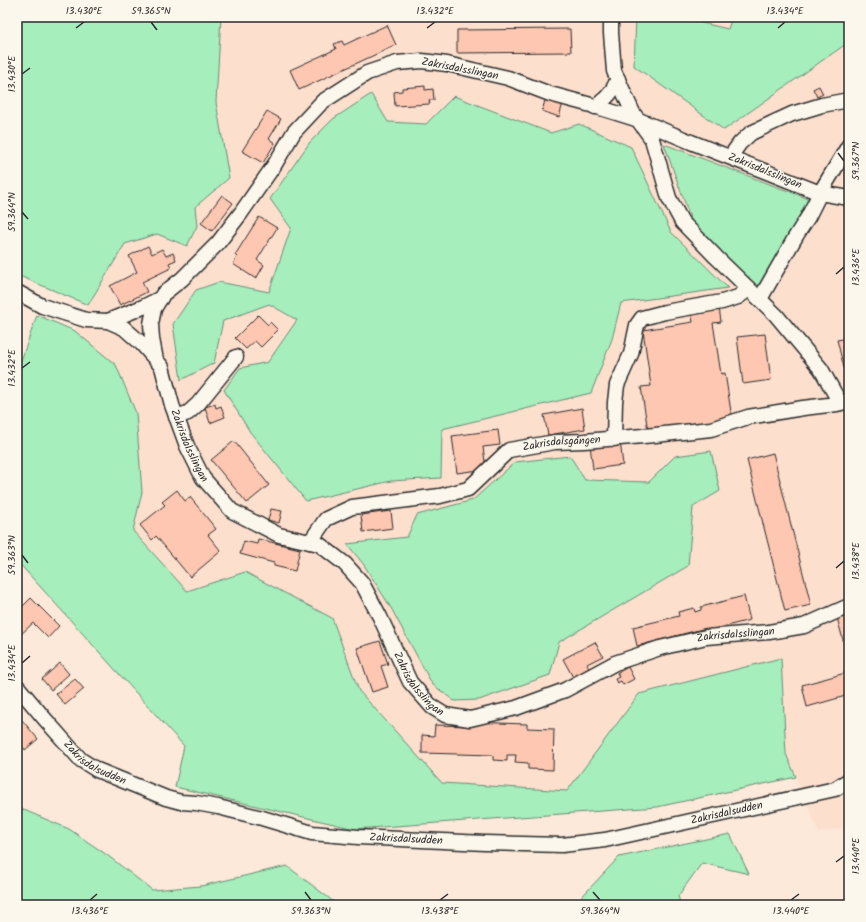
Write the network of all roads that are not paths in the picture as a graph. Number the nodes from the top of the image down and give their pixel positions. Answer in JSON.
{"nodes":[{"id":1,"x":611,"y":17,"type":"edge"},
{"id":2,"x":618,"y":79,"type":"junction"},
{"id":3,"x":849,"y":100,"type":"edge"},
{"id":4,"x":595,"y":107,"type":"junction"},
{"id":5,"x":638,"y":120,"type":"junction"},
{"id":6,"x":849,"y":145,"type":"edge"},
{"id":7,"x":730,"y":157,"type":"junction"},
{"id":8,"x":820,"y":193,"type":"junction"},
{"id":9,"x":849,"y":198,"type":"edge"},
{"id":10,"x":749,"y":289,"type":"junction"},
{"id":11,"x":17,"y":292,"type":"edge"},
{"id":12,"x":161,"y":298,"type":"junction"},
{"id":13,"x":760,"y":299,"type":"junction"},
{"id":14,"x":108,"y":321,"type":"junction"},
{"id":15,"x":236,"y":357,"type":"dead end"},
{"id":16,"x":156,"y":360,"type":"junction"},
{"id":17,"x":845,"y":402,"type":"edge"},
{"id":18,"x":176,"y":417,"type":"junction"},
{"id":19,"x":614,"y":439,"type":"junction"},
{"id":20,"x":310,"y":542,"type":"junction"},
{"id":21,"x":849,"y":606,"type":"edge"},
{"id":22,"x":17,"y":686,"type":"edge"},
{"id":23,"x":849,"y":780,"type":"edge"},
{"id":24,"x":835,"y":789,"type":"junction"},
{"id":25,"x":849,"y":792,"type":"edge"}],
"edges":[{"from":1,"to":2,"type":"street"},
{"from":2,"to":4,"type":"street"},
{"from":2,"to":5,"type":"street"},
{"from":3,"to":7,"type":"street"},
{"from":4,"to":5,"type":"street","name":"Zakrisdalsslingan"},
{"from":4,"to":12,"type":"street","name":"Zakrisdalsslingan"},
{"from":5,"to":7,"type":"street","name":"Zakrisdalsslingan"},
{"from":5,"to":10,"type":"street","name":"Zakrisdalsgången"},
{"from":6,"to":8,"type":"street"},
{"from":7,"to":8,"type":"street","name":"Zakrisdalsslingan"},
{"from":8,"to":9,"type":"street","name":"Zakrisdalsslingan"},
{"from":8,"to":13,"type":"street"},
{"from":10,"to":13,"type":"street","name":"Zakrisdalsgången"},
{"from":10,"to":19,"type":"street"},
{"from":11,"to":14,"type":"street"},
{"from":12,"to":14,"type":"street","name":"Zakrisdalsslingan"},
{"from":12,"to":16,"type":"street","name":"Zakrisdalsslingan"},
{"from":13,"to":17,"type":"street","name":"Zakrisdalsgången"},
{"from":14,"to":16,"type":"street","name":"Zakrisdalsslingan"},
{"from":15,"to":18,"type":"street"},
{"from":16,"to":18,"type":"street","name":"Zakrisdalsslingan"},
{"from":17,"to":19,"type":"street","name":"Zakrisdalsgången"},
{"from":18,"to":20,"type":"street","name":"Zakrisdalsslingan"},
{"from":19,"to":20,"type":"street","name":"Zakrisdalsgången"},
{"from":20,"to":21,"type":"street","name":"Zakrisdalsslingan"},
{"from":22,"to":24,"type":"street","name":"Zakrisdalsudden"},
{"from":23,"to":24,"type":"street","name":"Zakrisdalsudden"},
{"from":24,"to":25,"type":"street","name":"Zakrisdalsudden"}]}
